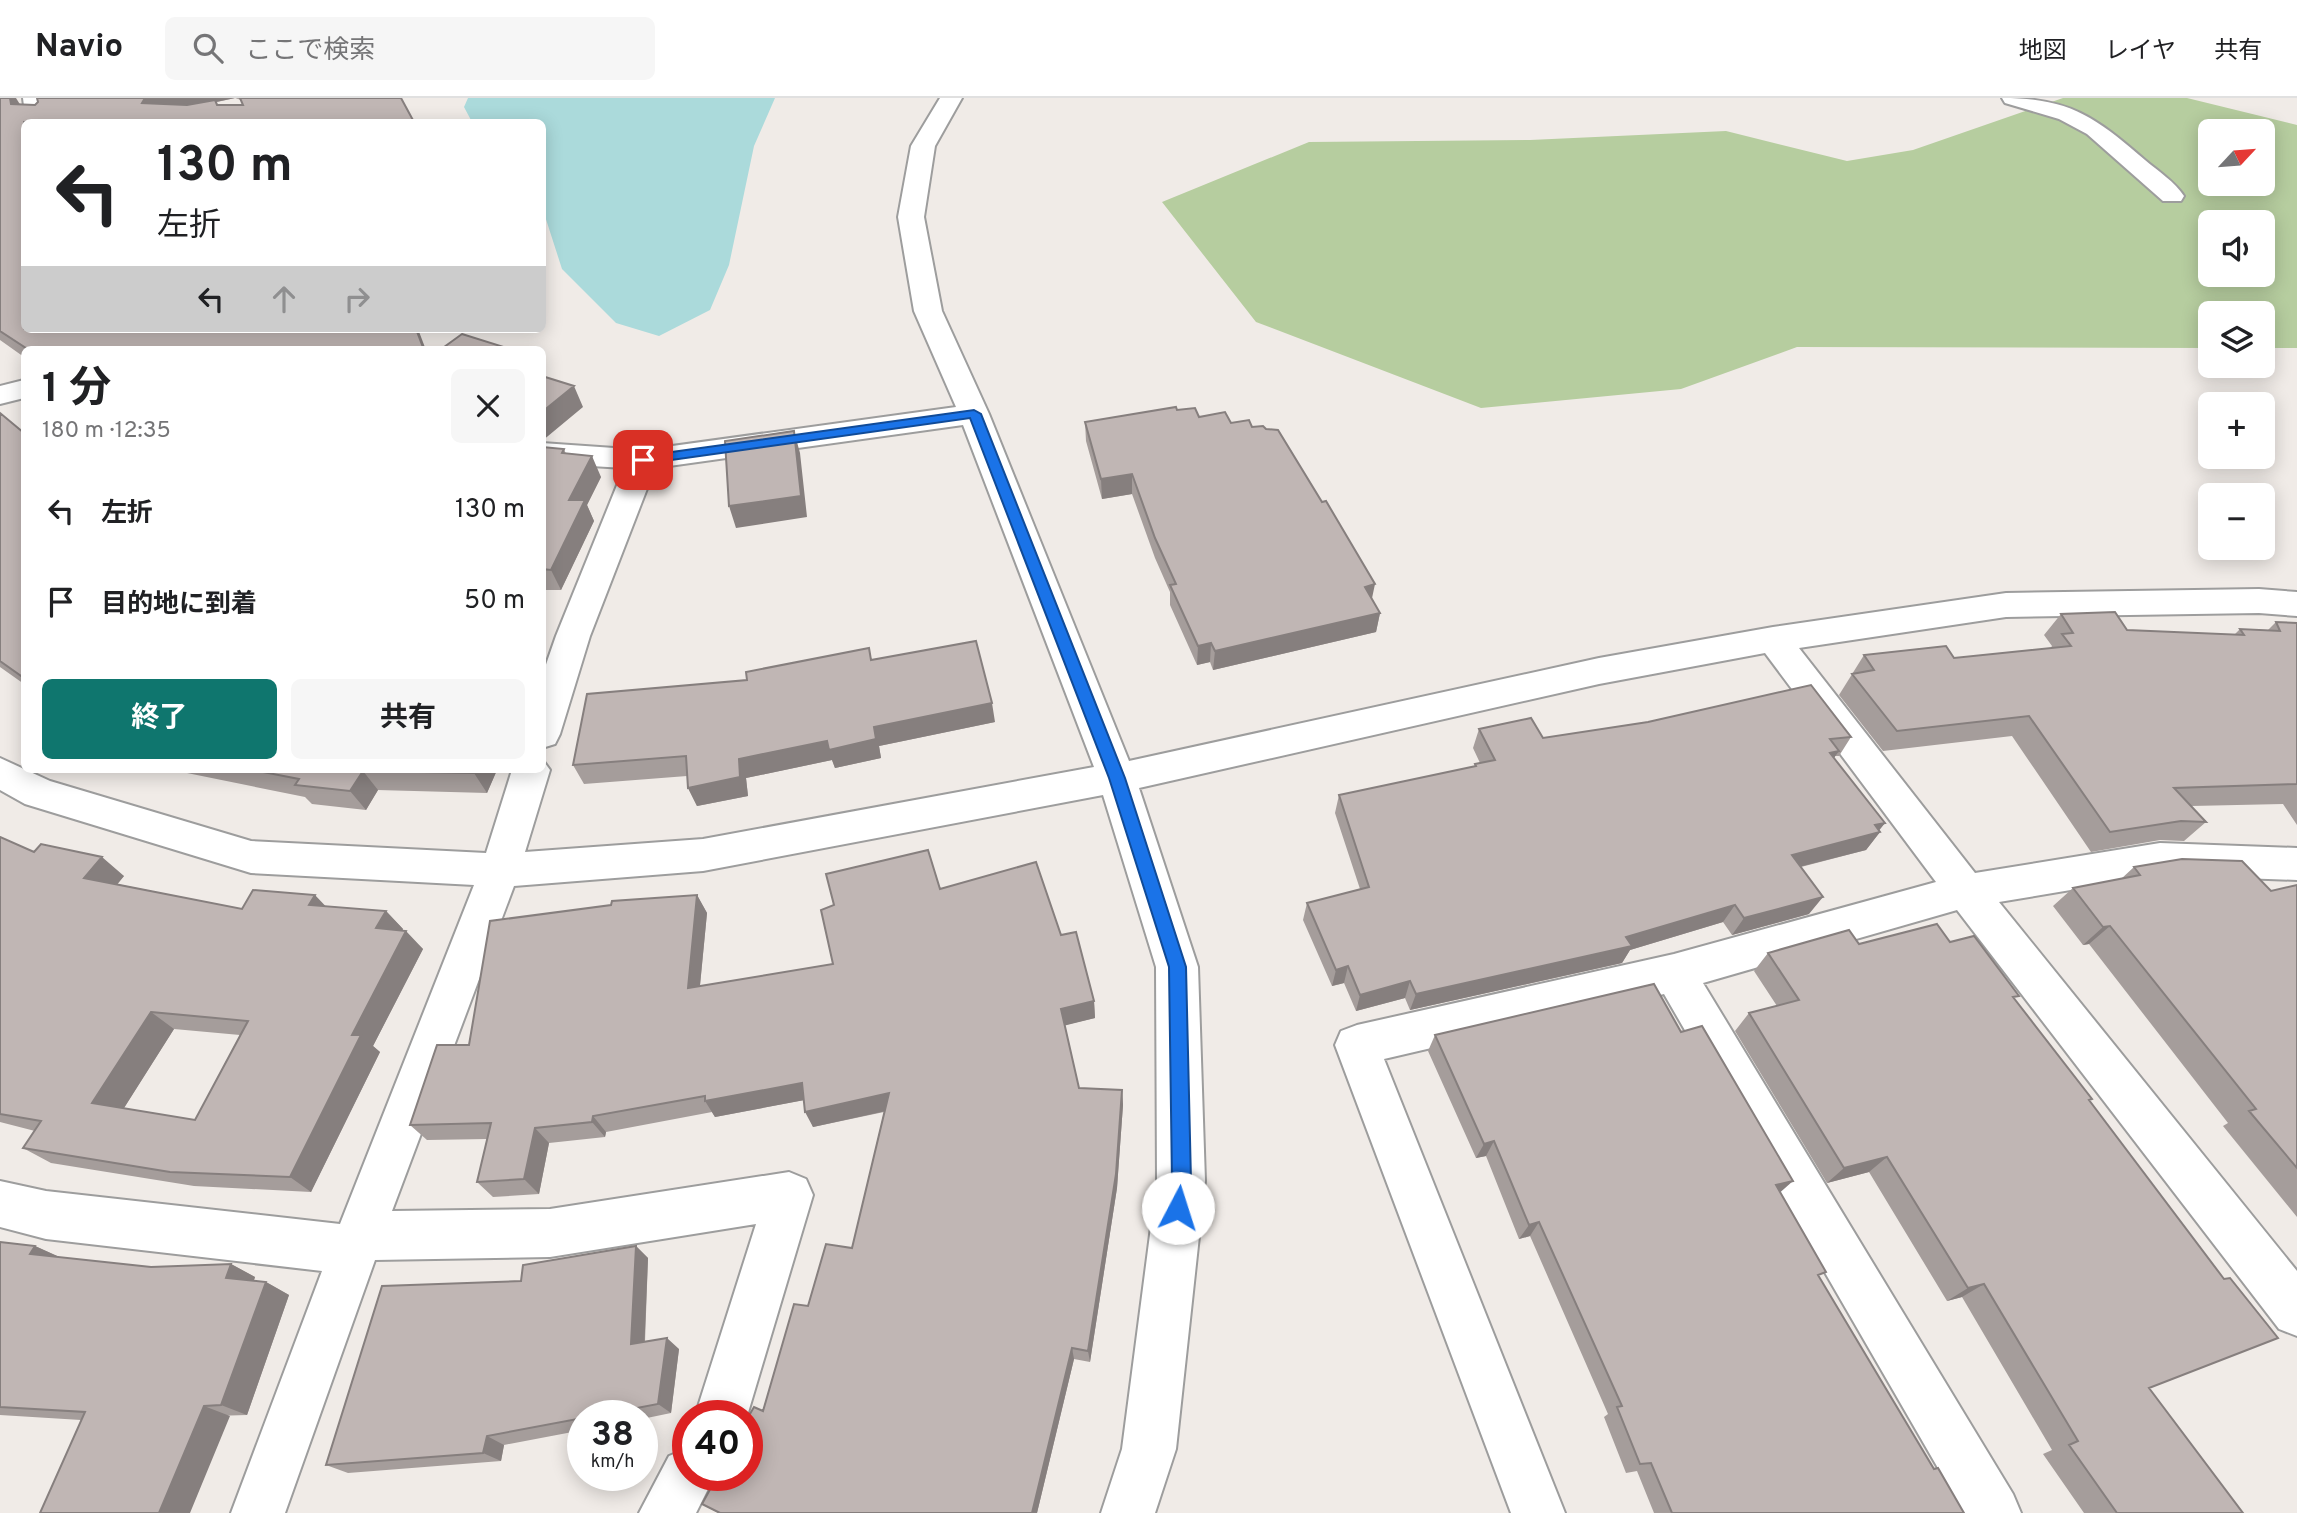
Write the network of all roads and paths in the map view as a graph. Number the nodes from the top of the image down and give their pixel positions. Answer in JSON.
{"nodes":[{"id":1,"x":34,"y":98,"type":"edge"},
{"id":2,"x":951,"y":98,"type":"edge"},
{"id":3,"x":2013,"y":98,"type":"edge"},
{"id":4,"x":37,"y":119,"type":"edge"},
{"id":5,"x":2172,"y":196,"type":"dead end"},
{"id":6,"x":21,"y":390,"type":"edge"},
{"id":7,"x":0,"y":395,"type":"edge"},
{"id":8,"x":974,"y":414,"type":"junction"},
{"id":9,"x":546,"y":453,"type":"edge"},
{"id":10,"x":643,"y":460,"type":"junction"},
{"id":11,"x":2297,"y":604,"type":"edge"},
{"id":12,"x":558,"y":634,"type":"edge"},
{"id":13,"x":1773,"y":639,"type":"junction"},
{"id":14,"x":546,"y":709,"type":"edge"},
{"id":15,"x":0,"y":773,"type":"edge"},
{"id":16,"x":530,"y":773,"type":"edge"},
{"id":17,"x":1117,"y":778,"type":"junction"},
{"id":18,"x":2294,"y":867,"type":"edge"},
{"id":19,"x":500,"y":870,"type":"junction"},
{"id":20,"x":1966,"y":891,"type":"junction"},
{"id":21,"x":1674,"y":973,"type":"junction"},
{"id":22,"x":0,"y":1204,"type":"edge"},
{"id":23,"x":357,"y":1243,"type":"junction"},
{"id":24,"x":2297,"y":1311,"type":"edge"},
{"id":25,"x":727,"y":1400,"type":"edge"},
{"id":26,"x":679,"y":1491,"type":"edge"},
{"id":27,"x":258,"y":1513,"type":"edge"},
{"id":28,"x":666,"y":1513,"type":"edge"},
{"id":29,"x":1129,"y":1513,"type":"edge"},
{"id":30,"x":1538,"y":1513,"type":"edge"},
{"id":31,"x":1994,"y":1513,"type":"edge"}],
"edges":[{"from":1,"to":4,"type":"street"},
{"from":2,"to":8,"type":"street"},
{"from":3,"to":5,"type":"street"},
{"from":6,"to":7,"type":"street"},
{"from":8,"to":10,"type":"street"},
{"from":8,"to":17,"type":"street"},
{"from":9,"to":10,"type":"street"},
{"from":10,"to":12,"type":"street"},
{"from":11,"to":13,"type":"street"},
{"from":12,"to":14,"type":"street"},
{"from":13,"to":17,"type":"street"},
{"from":13,"to":20,"type":"street"},
{"from":15,"to":19,"type":"street"},
{"from":16,"to":19,"type":"street"},
{"from":17,"to":19,"type":"street"},
{"from":17,"to":29,"type":"street"},
{"from":18,"to":20,"type":"street"},
{"from":19,"to":23,"type":"street"},
{"from":20,"to":21,"type":"street"},
{"from":20,"to":24,"type":"street"},
{"from":21,"to":30,"type":"street"},
{"from":21,"to":31,"type":"street"},
{"from":22,"to":23,"type":"street"},
{"from":23,"to":25,"type":"street"},
{"from":23,"to":27,"type":"street"},
{"from":26,"to":28,"type":"street"}]}
